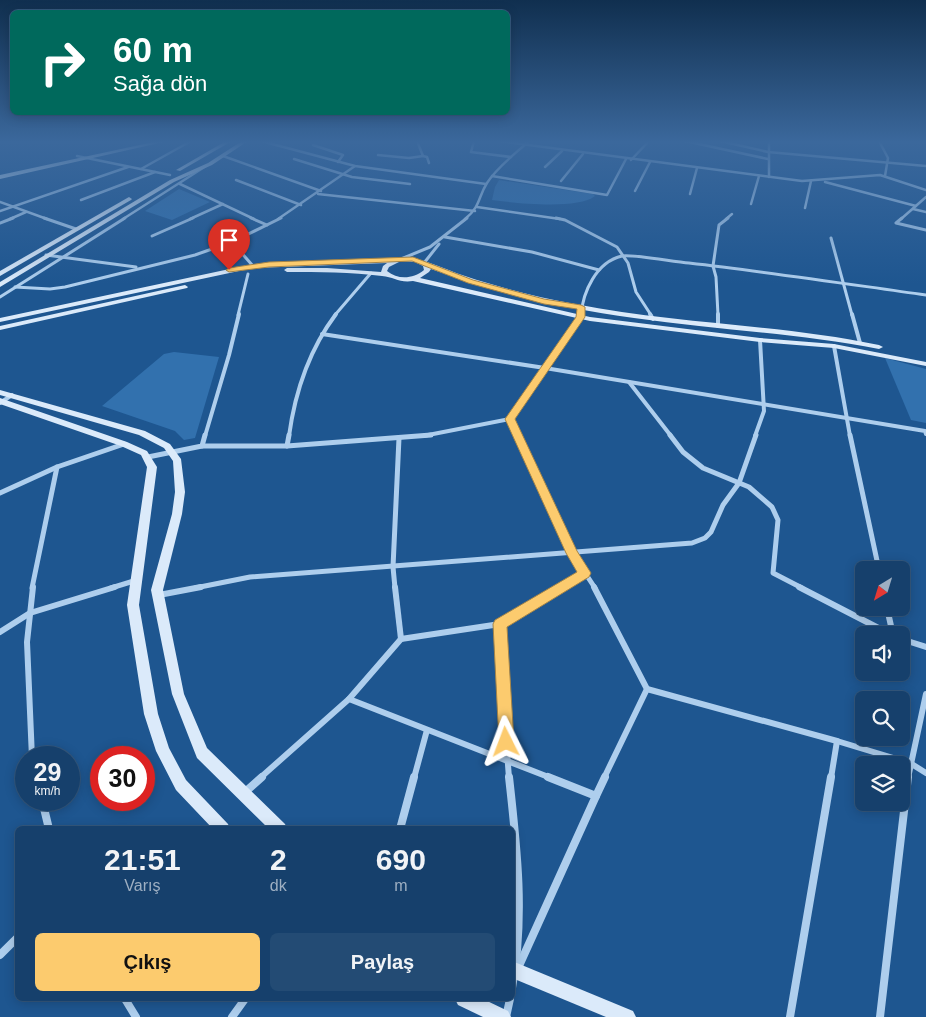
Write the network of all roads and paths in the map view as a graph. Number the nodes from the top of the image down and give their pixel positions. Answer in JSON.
{"nodes":[{"id":1,"x":66,"y":188,"type":"edge"},
{"id":2,"x":112,"y":188,"type":"edge"},
{"id":3,"x":152,"y":188,"type":"edge"},
{"id":4,"x":154,"y":188,"type":"edge"},
{"id":5,"x":173,"y":188,"type":"edge"},
{"id":6,"x":190,"y":188,"type":"edge"},
{"id":7,"x":258,"y":188,"type":"edge"},
{"id":8,"x":314,"y":188,"type":"edge"},
{"id":9,"x":325,"y":188,"type":"edge"},
{"id":10,"x":484,"y":188,"type":"edge"},
{"id":11,"x":567,"y":188,"type":"edge"},
{"id":12,"x":610,"y":188,"type":"edge"},
{"id":13,"x":691,"y":188,"type":"edge"},
{"id":14,"x":755,"y":188,"type":"edge"},
{"id":15,"x":809,"y":188,"type":"edge"},
{"id":16,"x":847,"y":188,"type":"edge"},
{"id":17,"x":321,"y":191,"type":"junction"},
{"id":18,"x":318,"y":194,"type":"junction"},
{"id":19,"x":690,"y":194,"type":"dead end"},
{"id":20,"x":926,"y":197,"type":"edge"},
{"id":21,"x":81,"y":200,"type":"dead end"},
{"id":22,"x":0,"y":202,"type":"edge"},
{"id":23,"x":223,"y":204,"type":"junction"},
{"id":24,"x":750,"y":204,"type":"dead end"},
{"id":25,"x":301,"y":205,"type":"junction"},
{"id":26,"x":12,"y":207,"type":"junction"},
{"id":27,"x":915,"y":207,"type":"junction"},
{"id":28,"x":805,"y":208,"type":"dead end"},
{"id":29,"x":476,"y":209,"type":"junction"},
{"id":30,"x":0,"y":211,"type":"edge"},
{"id":31,"x":26,"y":212,"type":"junction"},
{"id":32,"x":926,"y":212,"type":"edge"},
{"id":33,"x":732,"y":214,"type":"dead end"},
{"id":34,"x":0,"y":223,"type":"edge"},
{"id":35,"x":267,"y":225,"type":"junction"},
{"id":36,"x":76,"y":229,"type":"junction"},
{"id":37,"x":926,"y":230,"type":"edge"},
{"id":38,"x":152,"y":236,"type":"dead end"},
{"id":39,"x":445,"y":237,"type":"junction"},
{"id":40,"x":831,"y":238,"type":"dead end"},
{"id":41,"x":232,"y":242,"type":"junction"},
{"id":42,"x":46,"y":255,"type":"junction"},
{"id":43,"x":623,"y":256,"type":"junction"},
{"id":44,"x":64,"y":258,"type":"junction"},
{"id":45,"x":397,"y":260,"type":"junction"},
{"id":46,"x":425,"y":264,"type":"junction"},
{"id":47,"x":254,"y":266,"type":"junction"},
{"id":48,"x":714,"y":266,"type":"junction"},
{"id":49,"x":139,"y":267,"type":"junction"},
{"id":50,"x":599,"y":270,"type":"junction"},
{"id":51,"x":371,"y":273,"type":"junction"},
{"id":52,"x":0,"y":274,"type":"edge"},
{"id":53,"x":248,"y":274,"type":"junction"},
{"id":54,"x":386,"y":274,"type":"junction"},
{"id":55,"x":414,"y":279,"type":"junction"},
{"id":56,"x":843,"y":283,"type":"junction"},
{"id":57,"x":0,"y":285,"type":"edge"},
{"id":58,"x":15,"y":287,"type":"junction"},
{"id":59,"x":926,"y":295,"type":"edge"},
{"id":60,"x":0,"y":297,"type":"edge"},
{"id":61,"x":581,"y":307,"type":"junction"},
{"id":62,"x":580,"y":317,"type":"junction"},
{"id":63,"x":653,"y":319,"type":"junction"},
{"id":64,"x":0,"y":320,"type":"edge"},
{"id":65,"x":718,"y":326,"type":"junction"},
{"id":66,"x":0,"y":328,"type":"edge"},
{"id":67,"x":322,"y":334,"type":"junction"},
{"id":68,"x":760,"y":340,"type":"junction"},
{"id":69,"x":860,"y":343,"type":"junction"},
{"id":70,"x":834,"y":346,"type":"junction"},
{"id":71,"x":926,"y":358,"type":"edge"},
{"id":72,"x":926,"y":364,"type":"edge"},
{"id":73,"x":545,"y":368,"type":"junction"},
{"id":74,"x":628,"y":382,"type":"junction"},
{"id":75,"x":3,"y":399,"type":"edge"},
{"id":76,"x":764,"y":404,"type":"junction"},
{"id":77,"x":510,"y":419,"type":"junction"},
{"id":78,"x":847,"y":419,"type":"junction"},
{"id":79,"x":926,"y":434,"type":"edge"},
{"id":80,"x":399,"y":438,"type":"junction"},
{"id":81,"x":124,"y":444,"type":"junction"},
{"id":82,"x":202,"y":446,"type":"junction"},
{"id":83,"x":287,"y":446,"type":"junction"},
{"id":84,"x":172,"y":451,"type":"junction"},
{"id":85,"x":148,"y":457,"type":"junction"},
{"id":86,"x":57,"y":467,"type":"junction"},
{"id":87,"x":739,"y":483,"type":"junction"},
{"id":88,"x":0,"y":493,"type":"edge"},
{"id":89,"x":572,"y":553,"type":"junction"},
{"id":90,"x":877,"y":561,"type":"edge"},
{"id":91,"x":393,"y":567,"type":"junction"},
{"id":92,"x":585,"y":573,"type":"junction"},
{"id":93,"x":137,"y":580,"type":"junction"},
{"id":94,"x":159,"y":595,"type":"junction"},
{"id":95,"x":30,"y":613,"type":"junction"},
{"id":96,"x":500,"y":624,"type":"junction"},
{"id":97,"x":875,"y":626,"type":"edge"},
{"id":98,"x":0,"y":632,"type":"edge"},
{"id":99,"x":401,"y":639,"type":"junction"},
{"id":100,"x":910,"y":641,"type":"edge"},
{"id":101,"x":926,"y":647,"type":"edge"},
{"id":102,"x":647,"y":689,"type":"junction"},
{"id":103,"x":926,"y":694,"type":"edge"},
{"id":104,"x":349,"y":699,"type":"junction"},
{"id":105,"x":427,"y":730,"type":"junction"},
{"id":106,"x":837,"y":741,"type":"junction"},
{"id":107,"x":31,"y":746,"type":"edge"},
{"id":108,"x":887,"y":756,"type":"edge"},
{"id":109,"x":507,"y":762,"type":"junction"},
{"id":110,"x":910,"y":763,"type":"joint"},
{"id":111,"x":926,"y":773,"type":"edge"},
{"id":112,"x":244,"y":793,"type":"junction"},
{"id":113,"x":596,"y":796,"type":"junction"},
{"id":114,"x":45,"y":811,"type":"edge"},
{"id":115,"x":904,"y":811,"type":"edge"},
{"id":116,"x":48,"y":826,"type":"edge"},
{"id":117,"x":220,"y":826,"type":"edge"},
{"id":118,"x":277,"y":826,"type":"edge"},
{"id":119,"x":401,"y":826,"type":"edge"},
{"id":120,"x":514,"y":826,"type":"edge"},
{"id":121,"x":515,"y":839,"type":"edge"},
{"id":122,"x":15,"y":940,"type":"edge"},
{"id":123,"x":0,"y":955,"type":"edge"},
{"id":124,"x":515,"y":956,"type":"edge"},
{"id":125,"x":515,"y":968,"type":"edge"},
{"id":126,"x":515,"y":970,"type":"edge"},
{"id":127,"x":127,"y":1001,"type":"edge"},
{"id":128,"x":244,"y":1001,"type":"edge"},
{"id":129,"x":468,"y":1001,"type":"edge"},
{"id":130,"x":510,"y":1001,"type":"edge"},
{"id":131,"x":136,"y":1017,"type":"edge"},
{"id":132,"x":232,"y":1017,"type":"edge"},
{"id":133,"x":502,"y":1017,"type":"edge"},
{"id":134,"x":506,"y":1017,"type":"edge"},
{"id":135,"x":626,"y":1017,"type":"edge"},
{"id":136,"x":790,"y":1017,"type":"edge"},
{"id":137,"x":880,"y":1017,"type":"edge"}],
"edges":[{"from":1,"to":26,"type":"street"},
{"from":2,"to":21,"type":"street"},
{"from":3,"to":36,"type":"street"},
{"from":4,"to":42,"type":"street"},
{"from":5,"to":44,"type":"street"},
{"from":6,"to":23,"type":"street"},
{"from":7,"to":25,"type":"street"},
{"from":8,"to":17,"type":"street"},
{"from":9,"to":17,"type":"street"},
{"from":10,"to":29,"type":"street"},
{"from":11,"to":12,"type":"street"},
{"from":13,"to":19,"type":"street"},
{"from":14,"to":24,"type":"street"},
{"from":15,"to":28,"type":"street"},
{"from":16,"to":27,"type":"street"},
{"from":17,"to":18,"type":"street"},
{"from":18,"to":25,"type":"street"},
{"from":18,"to":29,"type":"street"},
{"from":20,"to":27,"type":"street"},
{"from":22,"to":26,"type":"street"},
{"from":23,"to":35,"type":"street"},
{"from":23,"to":38,"type":"street"},
{"from":25,"to":35,"type":"street"},
{"from":26,"to":30,"type":"street"},
{"from":26,"to":31,"type":"street"},
{"from":27,"to":32,"type":"street"},
{"from":27,"to":37,"type":"street"},
{"from":29,"to":39,"type":"street"},
{"from":29,"to":43,"type":"street"},
{"from":31,"to":34,"type":"street"},
{"from":31,"to":36,"type":"street"},
{"from":33,"to":48,"type":"street"},
{"from":35,"to":41,"type":"street"},
{"from":36,"to":52,"type":"street"},
{"from":39,"to":45,"type":"street"},
{"from":39,"to":46,"type":"street"},
{"from":39,"to":50,"type":"street"},
{"from":40,"to":56,"type":"street"},
{"from":41,"to":47,"type":"street"},
{"from":41,"to":49,"type":"street"},
{"from":42,"to":44,"type":"street"},
{"from":42,"to":57,"type":"street"},
{"from":43,"to":48,"type":"street"},
{"from":43,"to":50,"type":"street"},
{"from":43,"to":63,"type":"street"},
{"from":44,"to":49,"type":"street"},
{"from":44,"to":58,"type":"street"},
{"from":45,"to":46,"type":"street"},
{"from":45,"to":47,"type":"street"},
{"from":45,"to":54,"type":"street"},
{"from":46,"to":55,"type":"street"},
{"from":46,"to":61,"type":"street"},
{"from":47,"to":64,"type":"street"},
{"from":48,"to":56,"type":"street"},
{"from":48,"to":65,"type":"street"},
{"from":49,"to":58,"type":"street"},
{"from":50,"to":61,"type":"street"},
{"from":51,"to":53,"type":"street"},
{"from":51,"to":54,"type":"street"},
{"from":51,"to":67,"type":"street"},
{"from":53,"to":66,"type":"street"},
{"from":53,"to":82,"type":"street"},
{"from":54,"to":55,"type":"street"},
{"from":55,"to":62,"type":"street"},
{"from":56,"to":59,"type":"street"},
{"from":56,"to":69,"type":"street"},
{"from":58,"to":60,"type":"street"},
{"from":61,"to":62,"type":"street"},
{"from":61,"to":63,"type":"street"},
{"from":62,"to":68,"type":"street"},
{"from":62,"to":73,"type":"street"},
{"from":63,"to":65,"type":"street"},
{"from":65,"to":69,"type":"street"},
{"from":67,"to":73,"type":"street"},
{"from":67,"to":83,"type":"street"},
{"from":68,"to":70,"type":"street"},
{"from":68,"to":76,"type":"street"},
{"from":69,"to":71,"type":"street"},
{"from":70,"to":72,"type":"street"},
{"from":70,"to":78,"type":"street"},
{"from":73,"to":74,"type":"street"},
{"from":73,"to":77,"type":"street"},
{"from":74,"to":76,"type":"street"},
{"from":74,"to":87,"type":"street"},
{"from":75,"to":81,"type":"street"},
{"from":75,"to":84,"type":"street"},
{"from":76,"to":78,"type":"street"},
{"from":76,"to":87,"type":"street"},
{"from":77,"to":80,"type":"street"},
{"from":77,"to":89,"type":"street"},
{"from":78,"to":79,"type":"street"},
{"from":78,"to":90,"type":"street"},
{"from":80,"to":83,"type":"street"},
{"from":80,"to":91,"type":"street"},
{"from":81,"to":85,"type":"street"},
{"from":81,"to":86,"type":"street"},
{"from":82,"to":83,"type":"street"},
{"from":82,"to":84,"type":"street"},
{"from":84,"to":85,"type":"street"},
{"from":84,"to":94,"type":"street"},
{"from":85,"to":93,"type":"street"},
{"from":86,"to":88,"type":"street"},
{"from":86,"to":95,"type":"street"},
{"from":87,"to":89,"type":"street"},
{"from":87,"to":97,"type":"street"},
{"from":89,"to":91,"type":"street"},
{"from":89,"to":92,"type":"street"},
{"from":91,"to":94,"type":"street"},
{"from":91,"to":99,"type":"street"},
{"from":92,"to":96,"type":"street"},
{"from":92,"to":102,"type":"street"},
{"from":93,"to":95,"type":"street"},
{"from":93,"to":117,"type":"street"},
{"from":94,"to":112,"type":"street"},
{"from":95,"to":98,"type":"street"},
{"from":95,"to":107,"type":"street"},
{"from":96,"to":99,"type":"street"},
{"from":96,"to":109,"type":"street"},
{"from":99,"to":104,"type":"street"},
{"from":100,"to":101,"type":"street"},
{"from":102,"to":106,"type":"street"},
{"from":102,"to":113,"type":"street"},
{"from":103,"to":110,"type":"street"},
{"from":104,"to":105,"type":"street"},
{"from":104,"to":112,"type":"street"},
{"from":105,"to":109,"type":"street"},
{"from":105,"to":119,"type":"street"},
{"from":106,"to":108,"type":"street"},
{"from":106,"to":136,"type":"street"},
{"from":109,"to":113,"type":"street"},
{"from":109,"to":120,"type":"street"},
{"from":110,"to":111,"type":"street"},
{"from":112,"to":118,"type":"street"},
{"from":113,"to":125,"type":"street"},
{"from":114,"to":116,"type":"street"},
{"from":115,"to":137,"type":"street"},
{"from":121,"to":124,"type":"street"},
{"from":122,"to":123,"type":"street"},
{"from":126,"to":135,"type":"street"},
{"from":127,"to":131,"type":"street"},
{"from":128,"to":132,"type":"street"},
{"from":129,"to":133,"type":"street"},
{"from":130,"to":134,"type":"street"}]}
